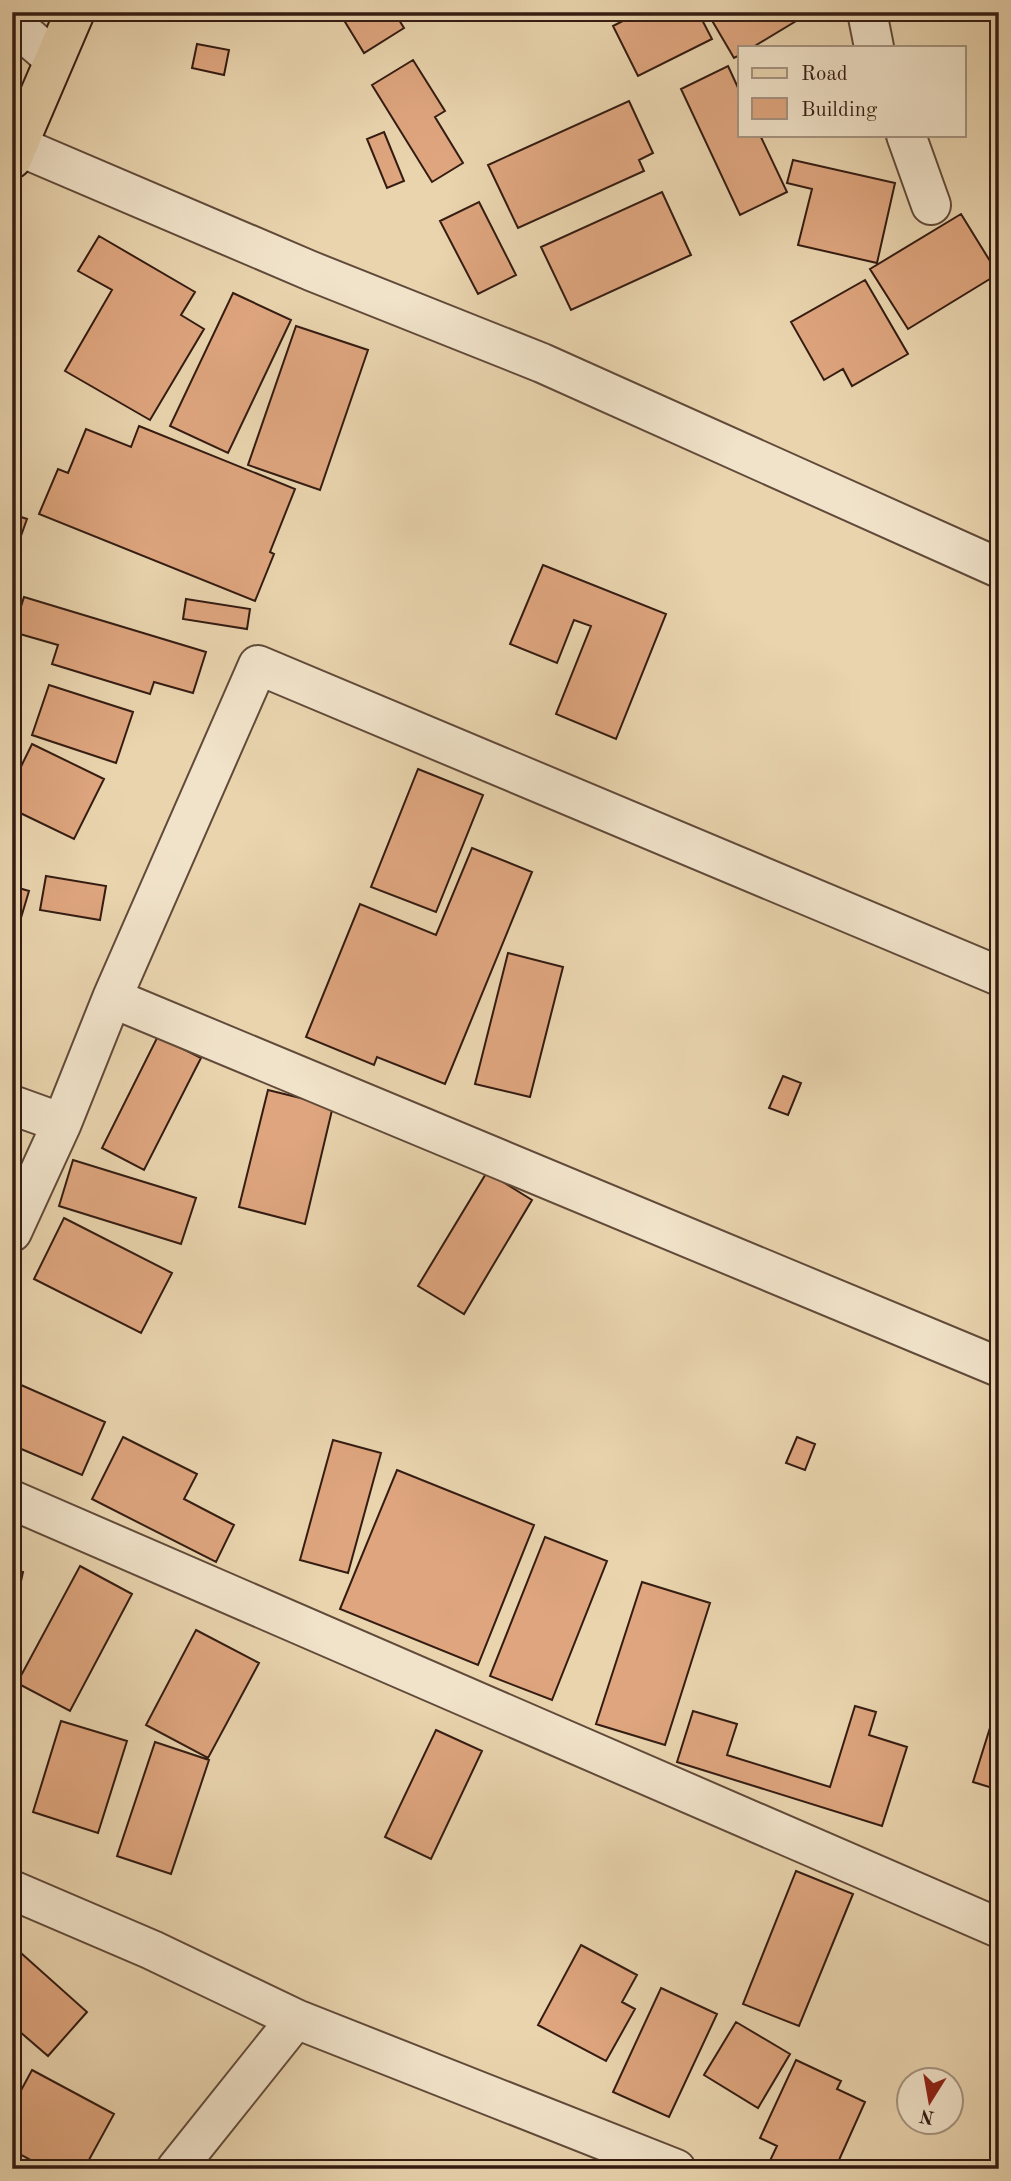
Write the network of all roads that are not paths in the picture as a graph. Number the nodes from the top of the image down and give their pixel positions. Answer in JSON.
{"nodes":[{"id":1,"x":75,"y":12,"type":"edge"},
{"id":2,"x":867,"y":12,"type":"edge"},
{"id":3,"x":12,"y":23,"type":"edge"},
{"id":4,"x":874,"y":46,"type":"edge"},
{"id":5,"x":54,"y":59,"type":"junction"},
{"id":6,"x":906,"y":136,"type":"edge"},
{"id":7,"x":15,"y":152,"type":"edge"},
{"id":8,"x":932,"y":205,"type":"dead end"},
{"id":9,"x":999,"y":568,"type":"edge"},
{"id":10,"x":999,"y":976,"type":"edge"},
{"id":11,"x":112,"y":998,"type":"junction"},
{"id":12,"x":12,"y":1105,"type":"edge"},
{"id":13,"x":62,"y":1123,"type":"junction"},
{"id":14,"x":12,"y":1232,"type":"edge"},
{"id":15,"x":999,"y":1367,"type":"edge"},
{"id":16,"x":12,"y":1500,"type":"edge"},
{"id":17,"x":12,"y":1890,"type":"edge"},
{"id":18,"x":999,"y":1928,"type":"edge"},
{"id":19,"x":296,"y":2019,"type":"junction"},
{"id":20,"x":176,"y":2169,"type":"edge"},
{"id":21,"x":676,"y":2169,"type":"edge"}],
"edges":[{"from":1,"to":5,"type":"main road"},
{"from":2,"to":4,"type":"street"},
{"from":3,"to":5,"type":"street"},
{"from":5,"to":7,"type":"main road"},
{"from":6,"to":8,"type":"street"},
{"from":7,"to":9,"type":"street"},
{"from":10,"to":11,"type":"street"},
{"from":11,"to":13,"type":"street"},
{"from":11,"to":15,"type":"street"},
{"from":12,"to":13,"type":"street"},
{"from":13,"to":14,"type":"street"},
{"from":16,"to":18,"type":"street"},
{"from":17,"to":19,"type":"street"},
{"from":19,"to":20,"type":"street"},
{"from":19,"to":21,"type":"street"}]}
